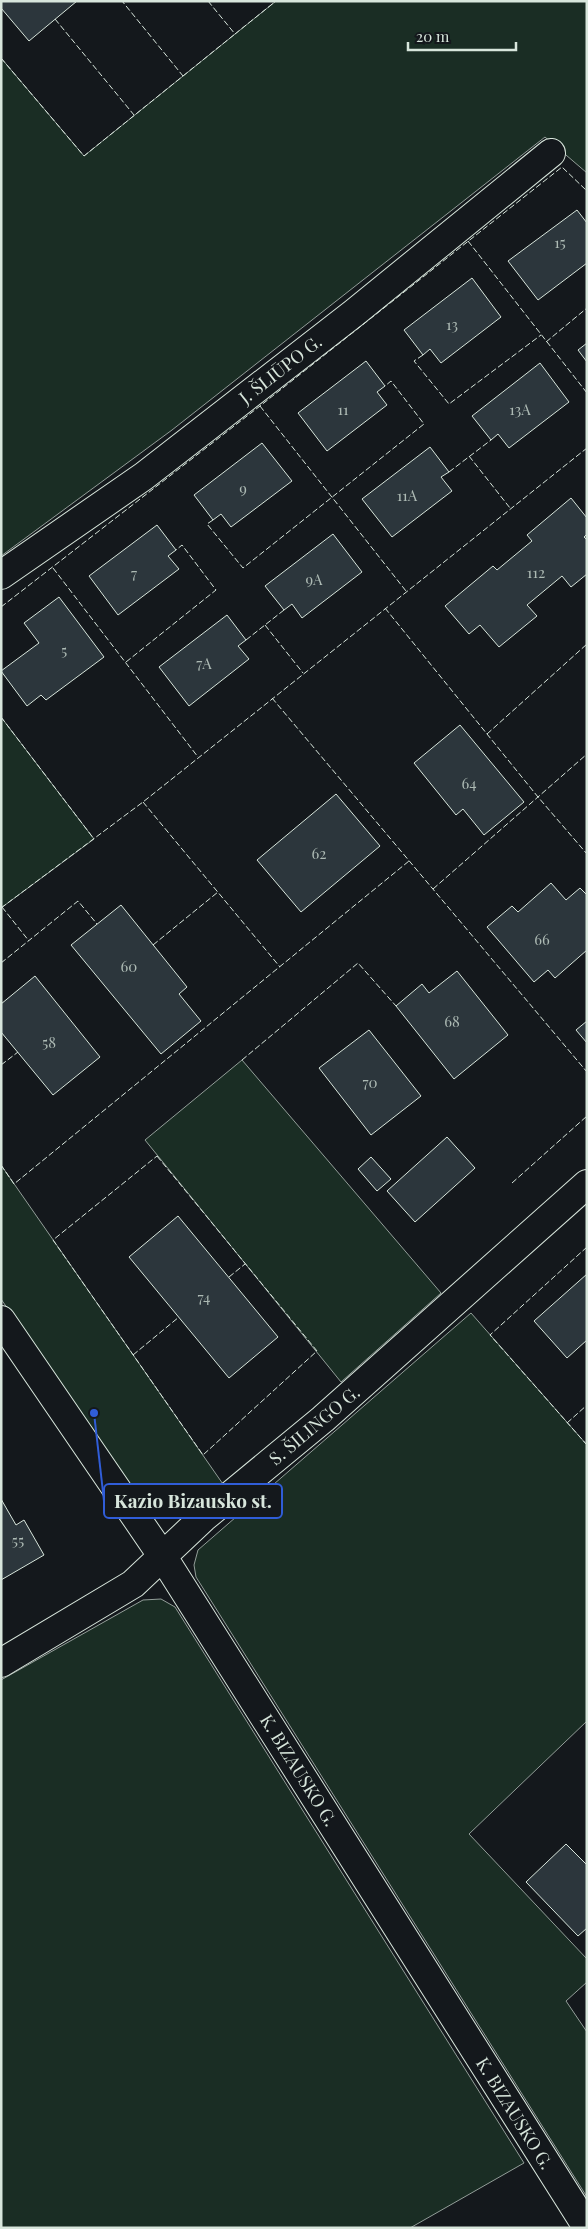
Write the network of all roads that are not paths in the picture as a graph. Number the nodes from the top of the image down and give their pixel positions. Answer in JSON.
{"nodes":[{"id":1,"x":551,"y":153,"type":"dead end"},
{"id":2,"x":1,"y":575,"type":"edge"},
{"id":3,"x":587,"y":1184,"type":"edge"},
{"id":4,"x":1,"y":1320,"type":"edge"},
{"id":5,"x":163,"y":1557,"type":"junction"},
{"id":6,"x":1,"y":1663,"type":"edge"},
{"id":7,"x":587,"y":2228,"type":"edge"}],
"edges":[{"from":1,"to":2,"type":"street","name":"J. ŠLIŪPO G."},
{"from":3,"to":5,"type":"street","name":"S. ŠILINGO G."},
{"from":4,"to":5,"type":"street","name":"K. BIZAUSKO G."},
{"from":5,"to":6,"type":"street","name":"S. ŠILINGO G."},
{"from":5,"to":7,"type":"street","name":"K. BIZAUSKO G."}]}
